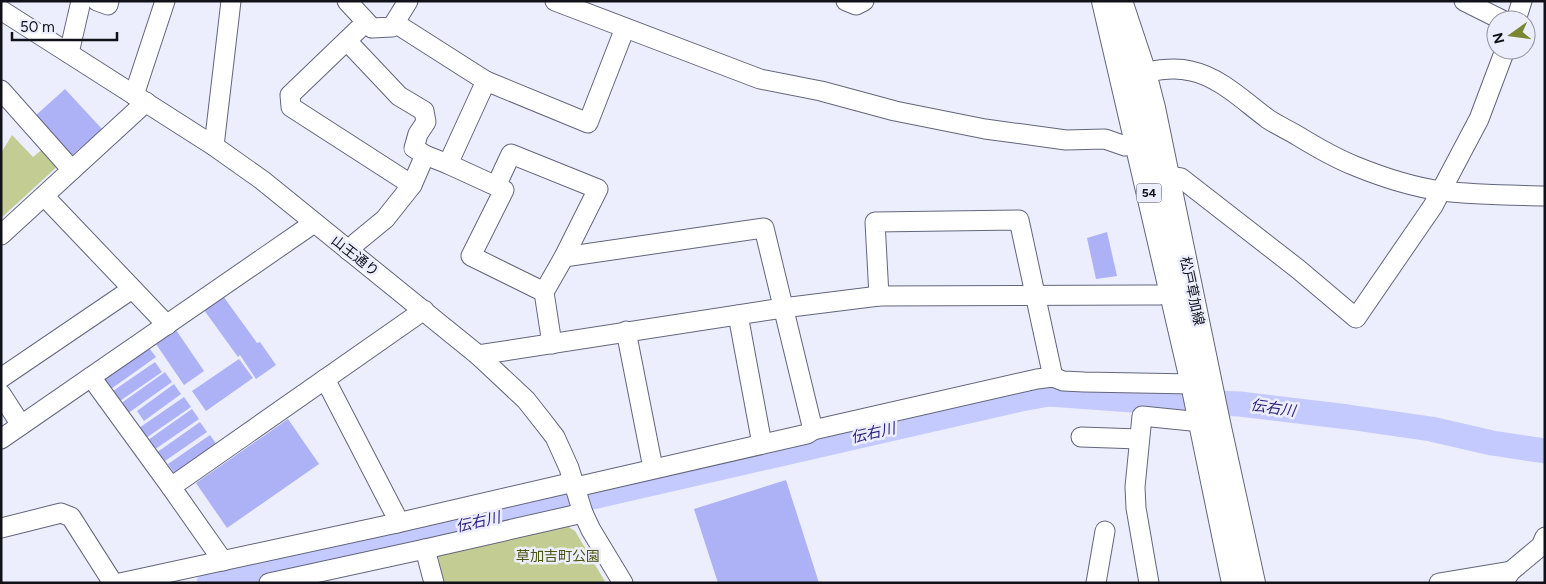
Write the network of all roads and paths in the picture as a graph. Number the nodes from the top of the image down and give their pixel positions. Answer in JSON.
{"nodes":[{"id":1,"x":81,"y":1,"type":"edge"},
{"id":2,"x":97,"y":1,"type":"edge"},
{"id":3,"x":109,"y":1,"type":"edge"},
{"id":4,"x":165,"y":1,"type":"edge"},
{"id":5,"x":231,"y":1,"type":"edge"},
{"id":6,"x":347,"y":1,"type":"edge"},
{"id":7,"x":408,"y":1,"type":"edge"},
{"id":8,"x":555,"y":1,"type":"edge"},
{"id":9,"x":846,"y":1,"type":"edge"},
{"id":10,"x":864,"y":1,"type":"edge"},
{"id":11,"x":1104,"y":1,"type":"edge"},
{"id":12,"x":1120,"y":1,"type":"edge"},
{"id":13,"x":1464,"y":1,"type":"edge"},
{"id":14,"x":1,"y":10,"type":"edge"},
{"id":15,"x":1486,"y":12,"type":"edge"},
{"id":16,"x":366,"y":22,"type":"junction"},
{"id":17,"x":395,"y":23,"type":"junction"},
{"id":18,"x":625,"y":28,"type":"junction"},
{"id":19,"x":347,"y":42,"type":"junction"},
{"id":20,"x":69,"y":53,"type":"junction"},
{"id":21,"x":1501,"y":60,"type":"edge"},
{"id":22,"x":1134,"y":76,"type":"junction"},
{"id":23,"x":486,"y":81,"type":"junction"},
{"id":24,"x":1,"y":90,"type":"edge"},
{"id":25,"x":140,"y":98,"type":"junction"},
{"id":26,"x":1138,"y":143,"type":"junction"},
{"id":27,"x":214,"y":146,"type":"junction"},
{"id":28,"x":424,"y":155,"type":"junction"},
{"id":29,"x":448,"y":164,"type":"junction"},
{"id":30,"x":72,"y":170,"type":"junction"},
{"id":31,"x":1168,"y":176,"type":"junction"},
{"id":32,"x":412,"y":185,"type":"junction"},
{"id":33,"x":496,"y":186,"type":"junction"},
{"id":34,"x":1441,"y":190,"type":"junction"},
{"id":35,"x":44,"y":196,"type":"junction"},
{"id":36,"x":1545,"y":196,"type":"edge"},
{"id":37,"x":314,"y":223,"type":"junction"},
{"id":38,"x":1,"y":235,"type":"edge"},
{"id":39,"x":349,"y":251,"type":"junction"},
{"id":40,"x":564,"y":257,"type":"junction"},
{"id":41,"x":132,"y":289,"type":"junction"},
{"id":42,"x":1181,"y":290,"type":"junction"},
{"id":43,"x":544,"y":292,"type":"junction"},
{"id":44,"x":879,"y":296,"type":"junction"},
{"id":45,"x":1034,"y":296,"type":"junction"},
{"id":46,"x":783,"y":308,"type":"junction"},
{"id":47,"x":424,"y":310,"type":"junction"},
{"id":48,"x":738,"y":315,"type":"junction"},
{"id":49,"x":167,"y":325,"type":"junction"},
{"id":50,"x":626,"y":331,"type":"junction"},
{"id":51,"x":552,"y":344,"type":"junction"},
{"id":52,"x":478,"y":355,"type":"junction"},
{"id":53,"x":92,"y":377,"type":"junction"},
{"id":54,"x":1053,"y":377,"type":"junction"},
{"id":55,"x":1,"y":378,"type":"edge"},
{"id":56,"x":325,"y":379,"type":"junction"},
{"id":57,"x":1202,"y":383,"type":"junction"},
{"id":58,"x":1,"y":394,"type":"edge"},
{"id":59,"x":1210,"y":422,"type":"junction"},
{"id":60,"x":21,"y":425,"type":"junction"},
{"id":61,"x":813,"y":430,"type":"junction"},
{"id":62,"x":1081,"y":437,"type":"dead end"},
{"id":63,"x":1,"y":439,"type":"edge"},
{"id":64,"x":1139,"y":439,"type":"junction"},
{"id":65,"x":762,"y":444,"type":"junction"},
{"id":66,"x":653,"y":468,"type":"junction"},
{"id":67,"x":575,"y":486,"type":"junction"},
{"id":68,"x":171,"y":487,"type":"junction"},
{"id":69,"x":582,"y":511,"type":"junction"},
{"id":70,"x":397,"y":523,"type":"junction"},
{"id":71,"x":1,"y":528,"type":"edge"},
{"id":72,"x":1105,"y":531,"type":"dead end"},
{"id":73,"x":1545,"y":537,"type":"edge"},
{"id":74,"x":425,"y":549,"type":"junction"},
{"id":75,"x":223,"y":561,"type":"junction"},
{"id":76,"x":1507,"y":577,"type":"edge"},
{"id":77,"x":1466,"y":581,"type":"edge"},
{"id":78,"x":113,"y":583,"type":"edge"},
{"id":79,"x":120,"y":583,"type":"edge"},
{"id":80,"x":269,"y":583,"type":"edge"},
{"id":81,"x":434,"y":583,"type":"edge"},
{"id":82,"x":623,"y":583,"type":"edge"},
{"id":83,"x":1096,"y":583,"type":"edge"},
{"id":84,"x":1149,"y":583,"type":"edge"},
{"id":85,"x":1234,"y":583,"type":"edge"},
{"id":86,"x":1253,"y":583,"type":"edge"},
{"id":87,"x":1439,"y":583,"type":"edge"}],
"edges":[{"from":1,"to":20,"type":"street"},
{"from":2,"to":3,"type":"street"},
{"from":4,"to":25,"type":"street"},
{"from":5,"to":27,"type":"street"},
{"from":6,"to":16,"type":"street"},
{"from":7,"to":17,"type":"street"},
{"from":8,"to":18,"type":"street"},
{"from":9,"to":10,"type":"street"},
{"from":11,"to":22,"type":"main road","name":"松戸草加線","number":"54"},
{"from":12,"to":22,"type":"main road","name":"松戸草加線","number":"54"},
{"from":13,"to":15,"type":"street"},
{"from":14,"to":20,"type":"street","name":"山王通り"},
{"from":16,"to":17,"type":"street"},
{"from":16,"to":19,"type":"street"},
{"from":17,"to":23,"type":"street"},
{"from":18,"to":23,"type":"street"},
{"from":18,"to":26,"type":"street"},
{"from":19,"to":28,"type":"street"},
{"from":19,"to":32,"type":"street"},
{"from":20,"to":25,"type":"street","name":"山王通り"},
{"from":21,"to":34,"type":"street"},
{"from":22,"to":26,"type":"main road","name":"松戸草加線","number":"54"},
{"from":22,"to":31,"type":"main road","name":"松戸草加線","number":"54"},
{"from":22,"to":34,"type":"street"},
{"from":23,"to":29,"type":"street"},
{"from":24,"to":30,"type":"street"},
{"from":25,"to":27,"type":"street","name":"山王通り"},
{"from":25,"to":30,"type":"street"},
{"from":26,"to":42,"type":"main road","name":"松戸草加線","number":"54"},
{"from":27,"to":37,"type":"street","name":"山王通り"},
{"from":28,"to":29,"type":"street"},
{"from":28,"to":32,"type":"street"},
{"from":29,"to":33,"type":"street"},
{"from":30,"to":35,"type":"street"},
{"from":31,"to":34,"type":"street"},
{"from":31,"to":42,"type":"main road","name":"松戸草加線","number":"54"},
{"from":32,"to":39,"type":"street"},
{"from":33,"to":40,"type":"street"},
{"from":33,"to":43,"type":"street"},
{"from":34,"to":36,"type":"street"},
{"from":35,"to":38,"type":"street"},
{"from":35,"to":41,"type":"street"},
{"from":37,"to":39,"type":"street","name":"山王通り"},
{"from":37,"to":49,"type":"street"},
{"from":39,"to":47,"type":"street","name":"山王通り"},
{"from":40,"to":43,"type":"street"},
{"from":40,"to":46,"type":"street"},
{"from":41,"to":49,"type":"street"},
{"from":41,"to":55,"type":"street"},
{"from":42,"to":45,"type":"street"},
{"from":42,"to":57,"type":"main road","name":"松戸草加線","number":"54"},
{"from":43,"to":51,"type":"street"},
{"from":44,"to":45,"type":"street"},
{"from":44,"to":45,"type":"street"},
{"from":44,"to":46,"type":"street"},
{"from":45,"to":54,"type":"street"},
{"from":46,"to":48,"type":"street"},
{"from":46,"to":61,"type":"street"},
{"from":47,"to":52,"type":"street","name":"山王通り"},
{"from":47,"to":56,"type":"street"},
{"from":48,"to":50,"type":"street"},
{"from":48,"to":65,"type":"street"},
{"from":49,"to":53,"type":"street"},
{"from":50,"to":51,"type":"street"},
{"from":50,"to":66,"type":"street"},
{"from":51,"to":52,"type":"street"},
{"from":52,"to":67,"type":"street","name":"山王通り"},
{"from":53,"to":60,"type":"street"},
{"from":53,"to":68,"type":"street"},
{"from":54,"to":57,"type":"street"},
{"from":54,"to":61,"type":"street"},
{"from":56,"to":68,"type":"street"},
{"from":56,"to":70,"type":"street"},
{"from":57,"to":59,"type":"main road","name":"松戸草加線","number":"54"},
{"from":58,"to":60,"type":"street"},
{"from":59,"to":64,"type":"street"},
{"from":59,"to":85,"type":"main road","name":"松戸草加線","number":"54"},
{"from":59,"to":86,"type":"main road","name":"松戸草加線","number":"54"},
{"from":60,"to":63,"type":"street"},
{"from":61,"to":65,"type":"street"},
{"from":62,"to":64,"type":"street"},
{"from":64,"to":84,"type":"street"},
{"from":65,"to":66,"type":"street"},
{"from":66,"to":67,"type":"street"},
{"from":67,"to":69,"type":"street","name":"山王通り"},
{"from":67,"to":70,"type":"street"},
{"from":68,"to":75,"type":"street"},
{"from":69,"to":74,"type":"street"},
{"from":69,"to":82,"type":"street","name":"山王通り"},
{"from":70,"to":75,"type":"street"},
{"from":71,"to":78,"type":"street"},
{"from":72,"to":83,"type":"street"},
{"from":73,"to":76,"type":"street"},
{"from":74,"to":80,"type":"street"},
{"from":74,"to":81,"type":"street"},
{"from":75,"to":79,"type":"street"},
{"from":76,"to":77,"type":"street"},
{"from":77,"to":87,"type":"street"}]}
